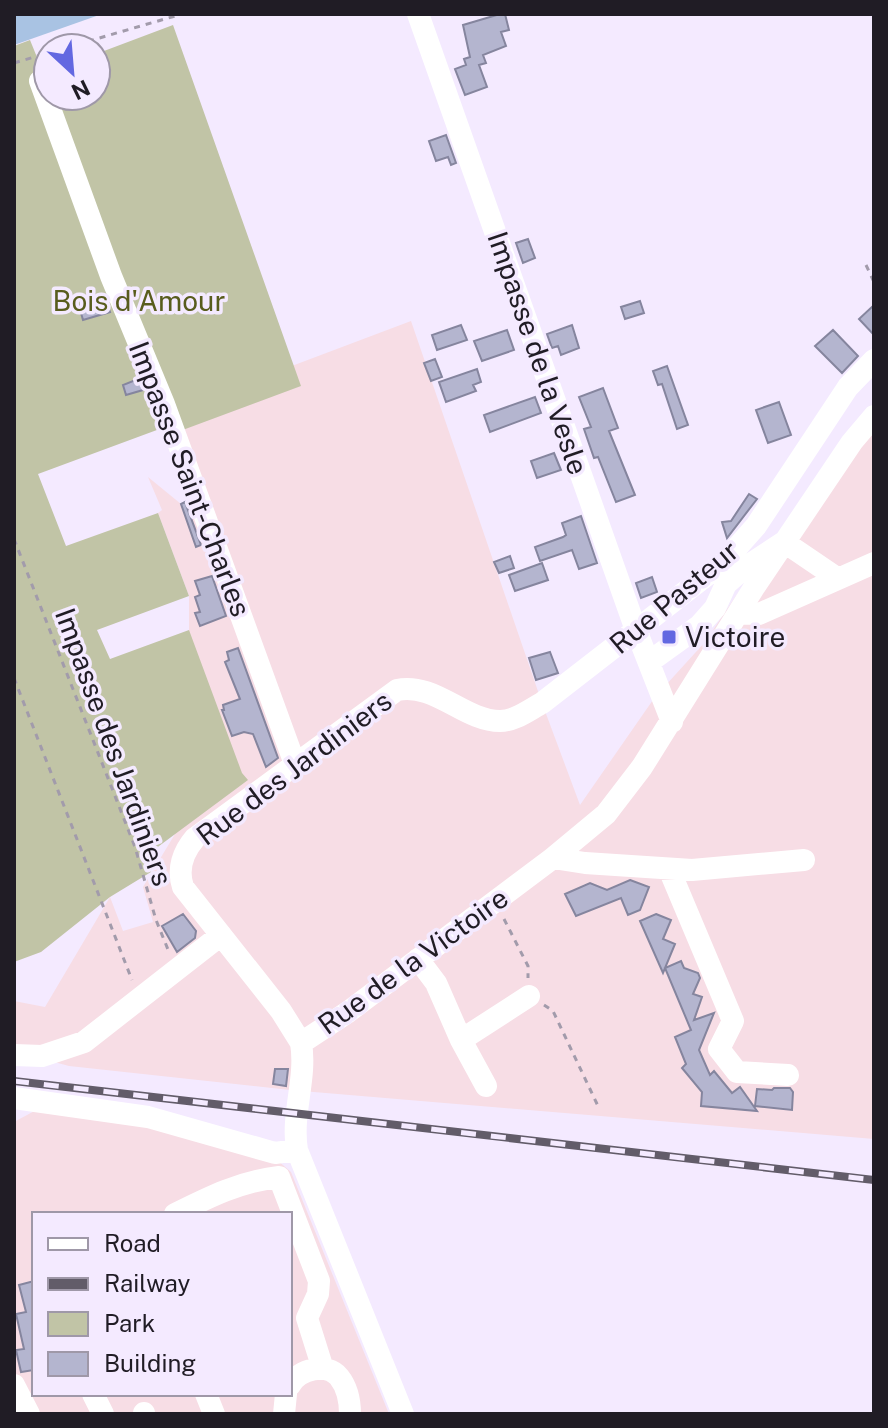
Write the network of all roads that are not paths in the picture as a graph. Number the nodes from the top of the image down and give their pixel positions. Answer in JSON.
{"nodes":[{"id":1,"x":418,"y":14,"type":"edge"},
{"id":2,"x":51,"y":112,"type":"edge"},
{"id":3,"x":874,"y":360,"type":"edge"},
{"id":4,"x":874,"y":416,"type":"edge"},
{"id":5,"x":784,"y":542,"type":"junction"},
{"id":6,"x":874,"y":563,"type":"edge"},
{"id":7,"x":837,"y":578,"type":"junction"},
{"id":8,"x":739,"y":613,"type":"junction"},
{"id":9,"x":636,"y":630,"type":"junction"},
{"id":10,"x":649,"y":662,"type":"junction"},
{"id":11,"x":696,"y":684,"type":"junction"},
{"id":12,"x":660,"y":692,"type":"junction"},
{"id":13,"x":542,"y":703,"type":"joint"},
{"id":14,"x":672,"y":722,"type":"junction"},
{"id":15,"x":295,"y":764,"type":"junction"},
{"id":16,"x":553,"y":858,"type":"junction"},
{"id":17,"x":804,"y":860,"type":"dead end"},
{"id":18,"x":669,"y":869,"type":"junction"},
{"id":19,"x":221,"y":935,"type":"junction"},
{"id":20,"x":418,"y":959,"type":"junction"},
{"id":21,"x":529,"y":996,"type":"dead end"},
{"id":22,"x":461,"y":1040,"type":"junction"},
{"id":23,"x":301,"y":1043,"type":"junction"},
{"id":24,"x":14,"y":1055,"type":"edge"},
{"id":25,"x":788,"y":1075,"type":"dead end"},
{"id":26,"x":486,"y":1086,"type":"dead end"},
{"id":27,"x":14,"y":1098,"type":"edge"},
{"id":28,"x":297,"y":1150,"type":"junction"},
{"id":29,"x":179,"y":1212,"type":"edge"},
{"id":30,"x":323,"y":1369,"type":"junction"},
{"id":31,"x":292,"y":1382,"type":"edge"},
{"id":32,"x":14,"y":1385,"type":"edge"},
{"id":33,"x":94,"y":1396,"type":"edge"},
{"id":34,"x":29,"y":1414,"type":"edge"},
{"id":35,"x":103,"y":1414,"type":"edge"},
{"id":36,"x":350,"y":1414,"type":"edge"},
{"id":37,"x":403,"y":1414,"type":"edge"}],
"edges":[{"from":1,"to":9,"type":"street","name":"Impasse de la Vesle"},
{"from":2,"to":15,"type":"street","name":"Impasse Saint-Charles"},
{"from":3,"to":9,"type":"street","name":"Rue Pasteur"},
{"from":4,"to":5,"type":"street","name":"Rue de la Victoire"},
{"from":5,"to":7,"type":"street"},
{"from":5,"to":8,"type":"street","name":"Rue de la Victoire"},
{"from":5,"to":10,"type":"street"},
{"from":6,"to":7,"type":"street"},
{"from":7,"to":8,"type":"street"},
{"from":8,"to":11,"type":"street","name":"Rue de la Victoire"},
{"from":9,"to":10,"type":"street","name":"Impasse de la Vesle"},
{"from":9,"to":13,"type":"street","name":"Rue Pasteur"},
{"from":10,"to":12,"type":"street","name":"Impasse de la Vesle"},
{"from":11,"to":12,"type":"street"},
{"from":11,"to":14,"type":"street","name":"Rue de la Victoire"},
{"from":12,"to":14,"type":"street","name":"Impasse de la Vesle"},
{"from":13,"to":15,"type":"street","name":"Rue des Jardiniers"},
{"from":14,"to":16,"type":"street","name":"Rue de la Victoire"},
{"from":15,"to":19,"type":"street","name":"Rue des Jardiniers"},
{"from":16,"to":18,"type":"street"},
{"from":16,"to":20,"type":"street","name":"Rue de la Victoire"},
{"from":17,"to":18,"type":"street"},
{"from":18,"to":25,"type":"street"},
{"from":19,"to":23,"type":"street","name":"Rue des Jardiniers"},
{"from":19,"to":24,"type":"street"},
{"from":20,"to":22,"type":"street"},
{"from":20,"to":23,"type":"street","name":"Rue de la Victoire"},
{"from":21,"to":22,"type":"street"},
{"from":22,"to":26,"type":"street"},
{"from":23,"to":28,"type":"street","name":"Rue de la Victoire"},
{"from":27,"to":28,"type":"street"},
{"from":28,"to":37,"type":"street","name":"Rue de la Victoire"},
{"from":29,"to":30,"type":"street"},
{"from":30,"to":31,"type":"street"},
{"from":30,"to":36,"type":"street"},
{"from":32,"to":34,"type":"street"},
{"from":33,"to":35,"type":"street"}]}
